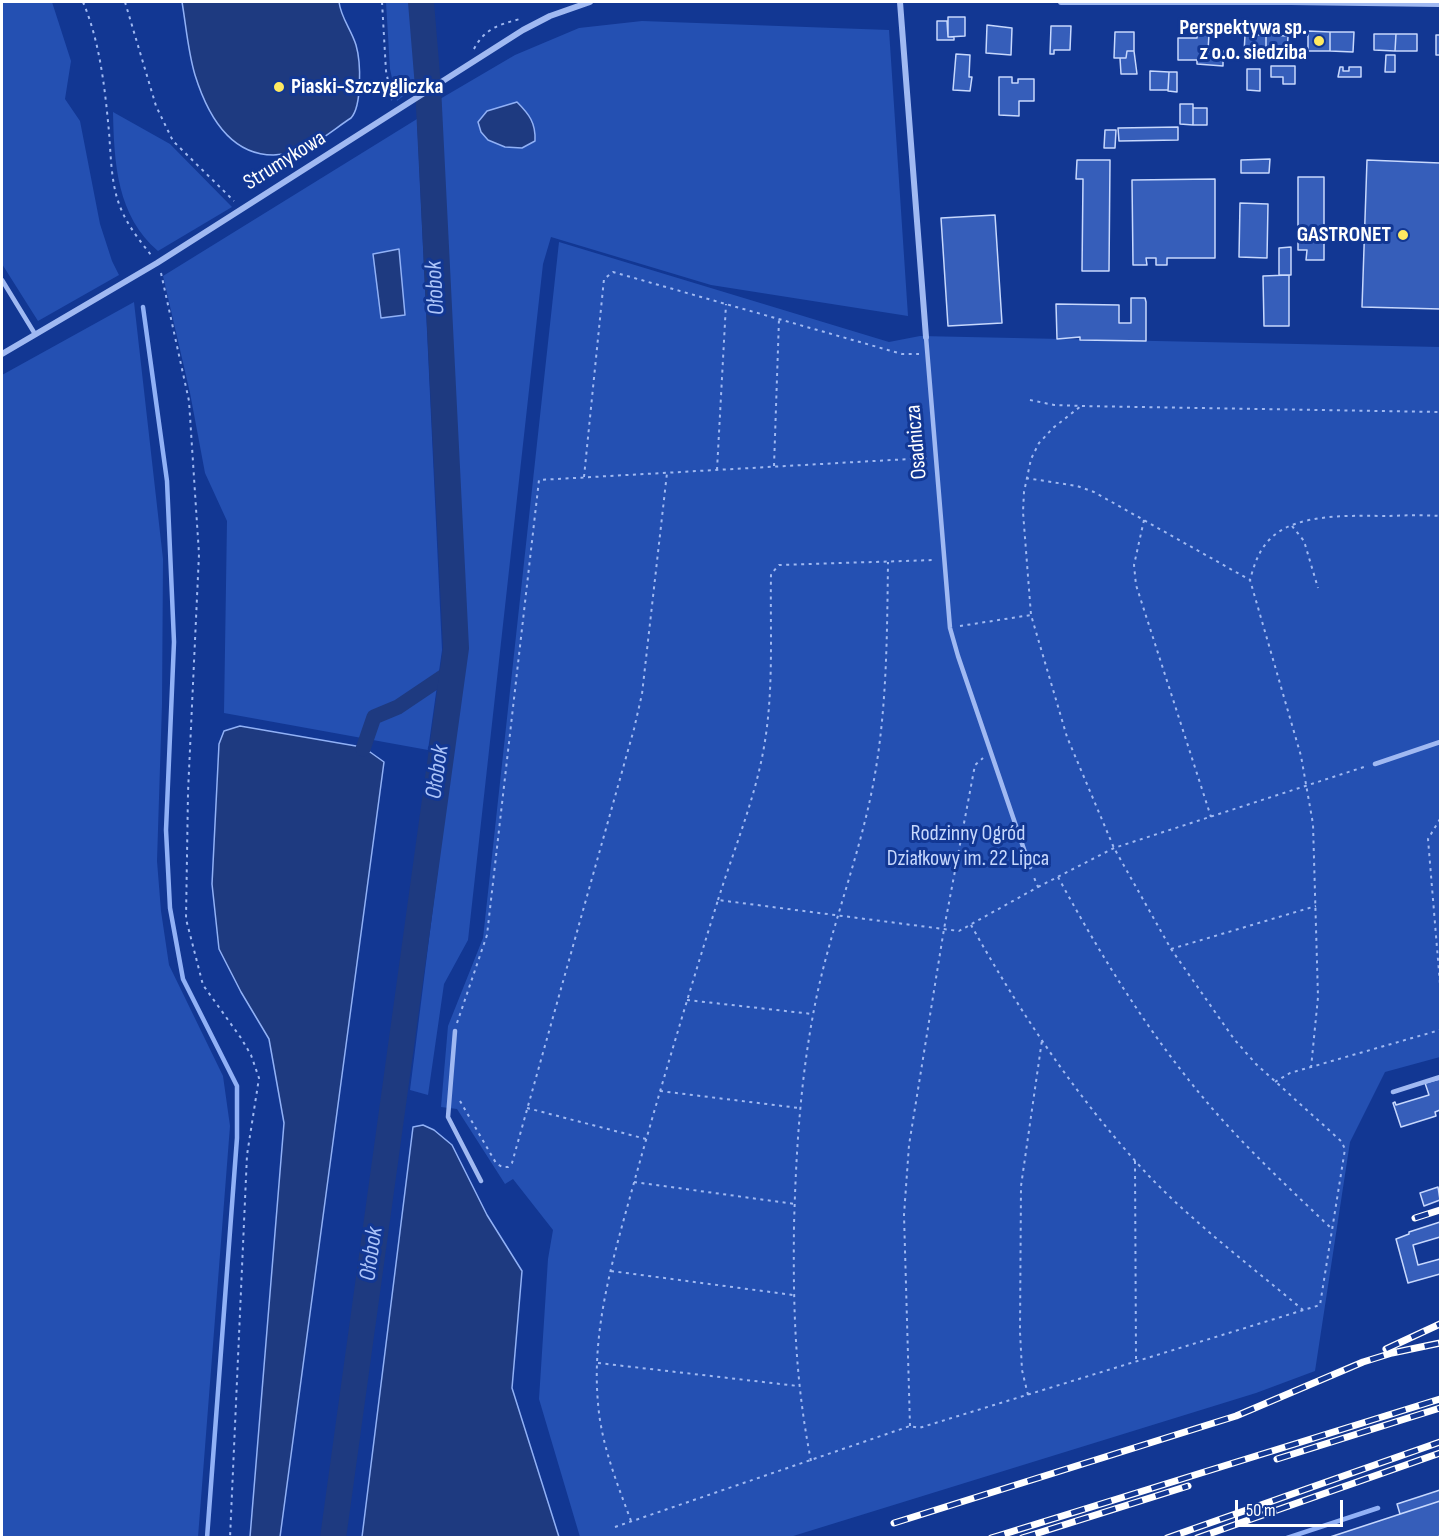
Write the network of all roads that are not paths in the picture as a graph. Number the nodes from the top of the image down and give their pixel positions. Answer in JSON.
{"nodes":[{"id":1,"x":590,"y":2,"type":"edge"},
{"id":2,"x":900,"y":2,"type":"edge"},
{"id":3,"x":1061,"y":2,"type":"edge"},
{"id":4,"x":1206,"y":2,"type":"edge"},
{"id":5,"x":1440,"y":4,"type":"edge"},
{"id":6,"x":2,"y":280,"type":"edge"},
{"id":7,"x":35,"y":334,"type":"junction"},
{"id":8,"x":926,"y":337,"type":"joint"},
{"id":9,"x":2,"y":354,"type":"edge"},
{"id":10,"x":1440,"y":742,"type":"edge"},
{"id":11,"x":1375,"y":764,"type":"road end"},
{"id":12,"x":1030,"y":867,"type":"road end"},
{"id":13,"x":455,"y":1031,"type":"road end"},
{"id":14,"x":1440,"y":1077,"type":"edge"},
{"id":15,"x":1393,"y":1092,"type":"dead end"},
{"id":16,"x":481,"y":1181,"type":"dead end"}],
"edges":[{"from":1,"to":7,"type":"street","name":"Strumykowa"},
{"from":2,"to":8,"type":"street","name":"Osadnicza"},
{"from":3,"to":4,"type":"street"},
{"from":4,"to":5,"type":"street"},
{"from":6,"to":7,"type":"lane"},
{"from":7,"to":9,"type":"street","name":"Strumykowa"},
{"from":8,"to":12,"type":"lane","name":"Osadnicza"},
{"from":10,"to":11,"type":"lane"},
{"from":13,"to":16,"type":"lane"},
{"from":14,"to":15,"type":"lane"}]}
